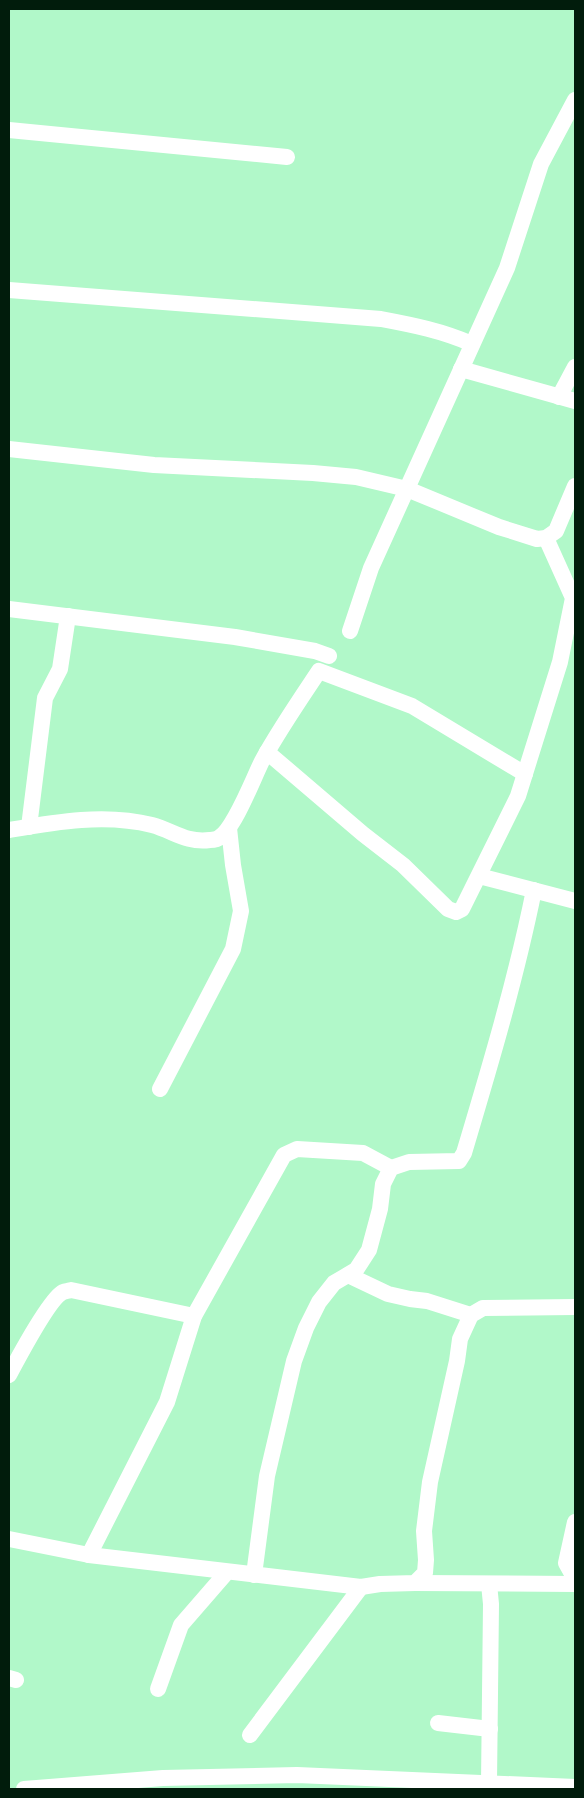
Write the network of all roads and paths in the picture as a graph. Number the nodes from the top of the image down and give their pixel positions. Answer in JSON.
{"nodes":[{"id":1,"x":575,"y":100,"type":"edge"},
{"id":2,"x":9,"y":130,"type":"edge"},
{"id":3,"x":287,"y":157,"type":"dead end"},
{"id":4,"x":9,"y":290,"type":"edge"},
{"id":5,"x":472,"y":344,"type":"junction"},
{"id":6,"x":575,"y":367,"type":"edge"},
{"id":7,"x":461,"y":369,"type":"junction"},
{"id":8,"x":559,"y":397,"type":"junction"},
{"id":9,"x":575,"y":401,"type":"edge"},
{"id":10,"x":9,"y":449,"type":"edge"},
{"id":11,"x":575,"y":486,"type":"edge"},
{"id":12,"x":407,"y":489,"type":"junction"},
{"id":13,"x":546,"y":538,"type":"junction"},
{"id":14,"x":574,"y":597,"type":"edge"},
{"id":15,"x":9,"y":609,"type":"edge"},
{"id":16,"x":68,"y":616,"type":"junction"},
{"id":17,"x":350,"y":631,"type":"dead end"},
{"id":18,"x":329,"y":656,"type":"dead end"},
{"id":19,"x":268,"y":752,"type":"junction"},
{"id":20,"x":525,"y":774,"type":"junction"},
{"id":21,"x":29,"y":827,"type":"junction"},
{"id":22,"x":229,"y":828,"type":"junction"},
{"id":23,"x":9,"y":830,"type":"edge"},
{"id":24,"x":479,"y":876,"type":"junction"},
{"id":25,"x":534,"y":890,"type":"junction"},
{"id":26,"x":575,"y":901,"type":"edge"},
{"id":27,"x":160,"y":1089,"type":"dead end"},
{"id":28,"x":392,"y":1168,"type":"junction"},
{"id":29,"x":348,"y":1275,"type":"junction"},
{"id":30,"x":575,"y":1307,"type":"edge"},
{"id":31,"x":471,"y":1315,"type":"junction"},
{"id":32,"x":194,"y":1316,"type":"junction"},
{"id":33,"x":9,"y":1376,"type":"edge"},
{"id":34,"x":575,"y":1522,"type":"edge"},
{"id":35,"x":9,"y":1539,"type":"edge"},
{"id":36,"x":89,"y":1555,"type":"junction"},
{"id":37,"x":227,"y":1572,"type":"junction"},
{"id":38,"x":254,"y":1575,"type":"junction"},
{"id":39,"x":575,"y":1579,"type":"edge"},
{"id":40,"x":415,"y":1584,"type":"junction"},
{"id":41,"x":489,"y":1584,"type":"junction"},
{"id":42,"x":575,"y":1584,"type":"edge"},
{"id":43,"x":361,"y":1587,"type":"junction"},
{"id":44,"x":158,"y":1689,"type":"dead end"},
{"id":45,"x":438,"y":1723,"type":"dead end"},
{"id":46,"x":490,"y":1729,"type":"junction"},
{"id":47,"x":250,"y":1736,"type":"dead end"},
{"id":48,"x":296,"y":1782,"type":"edge"},
{"id":49,"x":489,"y":1783,"type":"junction"},
{"id":50,"x":163,"y":1784,"type":"edge"},
{"id":51,"x":428,"y":1785,"type":"edge"},
{"id":52,"x":575,"y":1787,"type":"edge"},
{"id":53,"x":24,"y":1789,"type":"edge"}],
"edges":[{"from":1,"to":5,"type":"street"},
{"from":2,"to":3,"type":"street"},
{"from":4,"to":5,"type":"street"},
{"from":5,"to":7,"type":"street"},
{"from":6,"to":8,"type":"street"},
{"from":7,"to":8,"type":"street"},
{"from":7,"to":12,"type":"street"},
{"from":8,"to":9,"type":"street"},
{"from":10,"to":12,"type":"street"},
{"from":11,"to":13,"type":"street"},
{"from":12,"to":13,"type":"street"},
{"from":12,"to":17,"type":"street"},
{"from":13,"to":14,"type":"street"},
{"from":14,"to":20,"type":"street"},
{"from":15,"to":16,"type":"street"},
{"from":16,"to":18,"type":"street"},
{"from":16,"to":21,"type":"street"},
{"from":19,"to":20,"type":"street"},
{"from":19,"to":22,"type":"street"},
{"from":19,"to":24,"type":"street"},
{"from":20,"to":24,"type":"street"},
{"from":21,"to":22,"type":"street"},
{"from":21,"to":23,"type":"street"},
{"from":22,"to":27,"type":"street"},
{"from":24,"to":25,"type":"street"},
{"from":25,"to":26,"type":"street"},
{"from":25,"to":28,"type":"street"},
{"from":28,"to":29,"type":"street"},
{"from":28,"to":32,"type":"street"},
{"from":29,"to":31,"type":"street"},
{"from":29,"to":38,"type":"street"},
{"from":30,"to":31,"type":"street"},
{"from":31,"to":40,"type":"street"},
{"from":32,"to":33,"type":"street"},
{"from":32,"to":36,"type":"street"},
{"from":34,"to":39,"type":"street"},
{"from":35,"to":36,"type":"street"},
{"from":36,"to":37,"type":"street"},
{"from":37,"to":38,"type":"street"},
{"from":37,"to":44,"type":"street"},
{"from":38,"to":43,"type":"street"},
{"from":40,"to":41,"type":"street"},
{"from":40,"to":43,"type":"street"},
{"from":41,"to":42,"type":"street"},
{"from":41,"to":46,"type":"street"},
{"from":43,"to":47,"type":"street"},
{"from":45,"to":46,"type":"street"},
{"from":46,"to":49,"type":"street"},
{"from":48,"to":50,"type":"street"},
{"from":48,"to":51,"type":"street"},
{"from":49,"to":51,"type":"street"},
{"from":49,"to":52,"type":"street"},
{"from":50,"to":53,"type":"street"}]}
